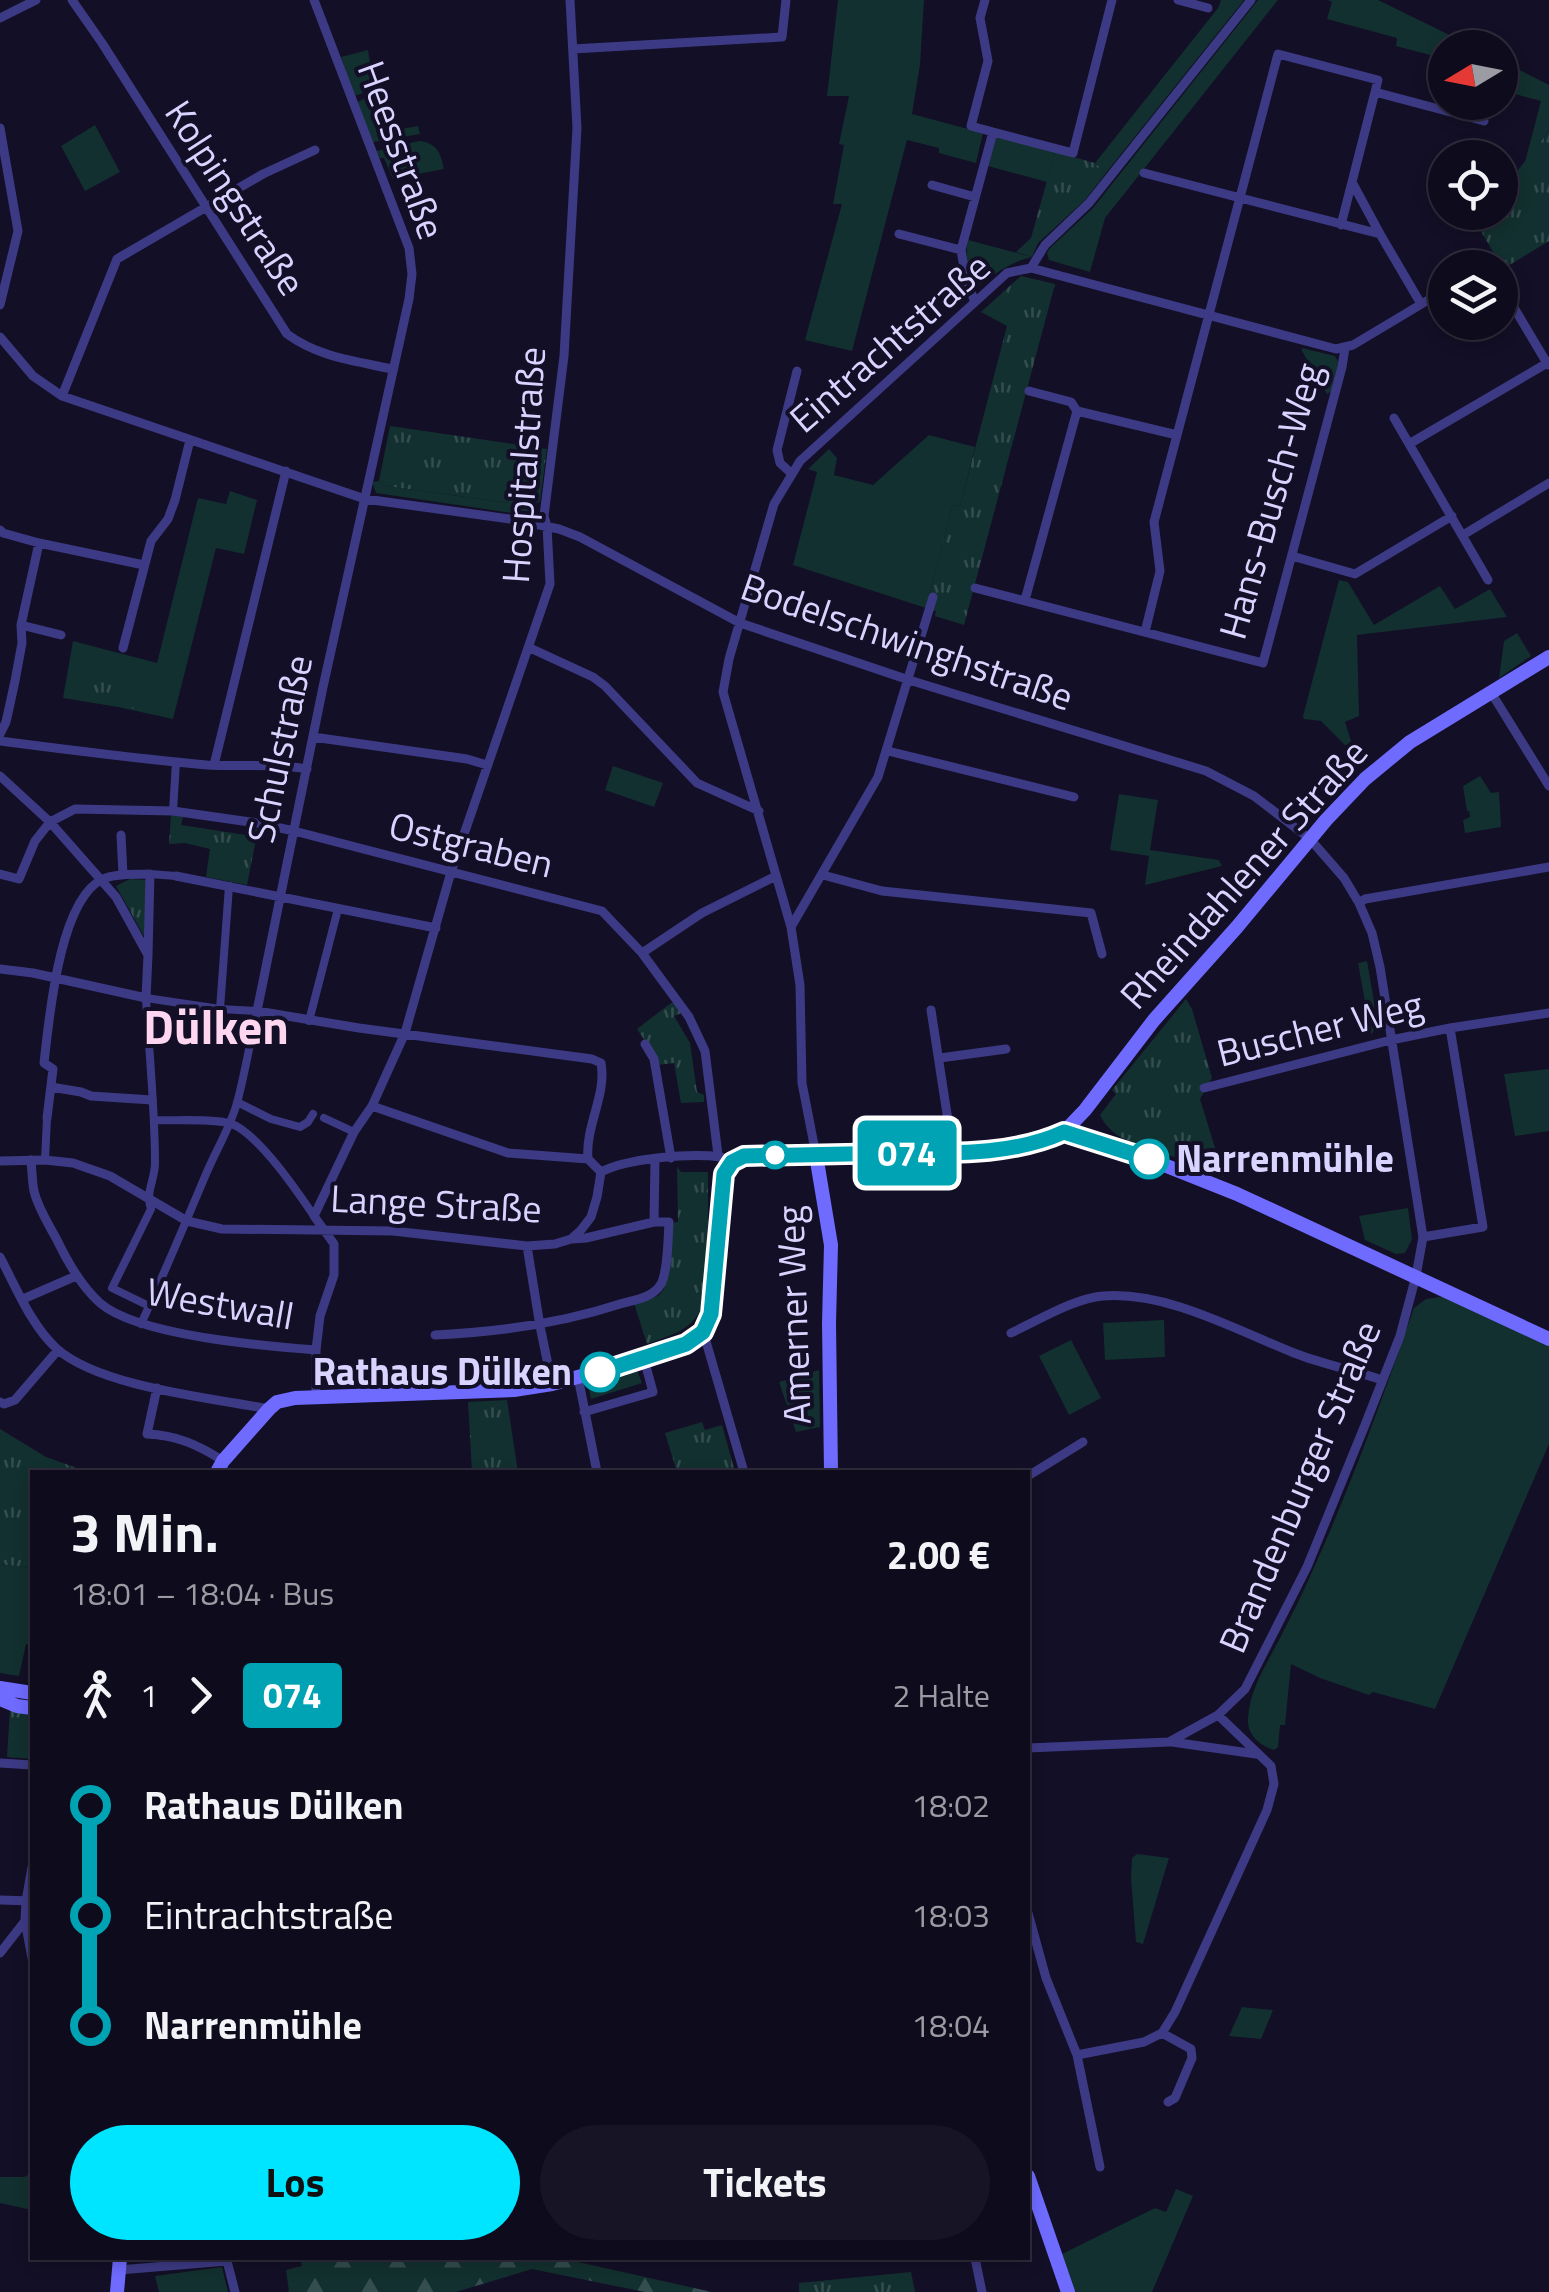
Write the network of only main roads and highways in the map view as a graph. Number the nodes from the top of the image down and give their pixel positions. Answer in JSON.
{"nodes":[{"id":1,"x":1549,"y":657,"type":"edge"},
{"id":2,"x":1064,"y":1132,"type":"junction"},
{"id":3,"x":816,"y":1155,"type":"junction"},
{"id":4,"x":1549,"y":1339,"type":"edge"},
{"id":5,"x":219,"y":1469,"type":"edge"},
{"id":6,"x":831,"y":1470,"type":"edge"},
{"id":7,"x":0,"y":1688,"type":"edge"},
{"id":8,"x":30,"y":1693,"type":"edge"},
{"id":9,"x":0,"y":1698,"type":"edge"},
{"id":10,"x":30,"y":1708,"type":"edge"},
{"id":11,"x":1030,"y":2182,"type":"edge"},
{"id":12,"x":119,"y":2264,"type":"edge"},
{"id":13,"x":117,"y":2292,"type":"edge"},
{"id":14,"x":1068,"y":2292,"type":"edge"}],
"edges":[{"from":1,"to":2,"type":"main road","name":"Rheindahlener Straße"},
{"from":2,"to":3,"type":"main road"},
{"from":2,"to":4,"type":"main road"},
{"from":3,"to":5,"type":"main road"},
{"from":3,"to":6,"type":"main road","name":"Amerner Weg"},
{"from":7,"to":8,"type":"main road"},
{"from":9,"to":10,"type":"main road"},
{"from":11,"to":14,"type":"main road"},
{"from":12,"to":13,"type":"main road"}]}
